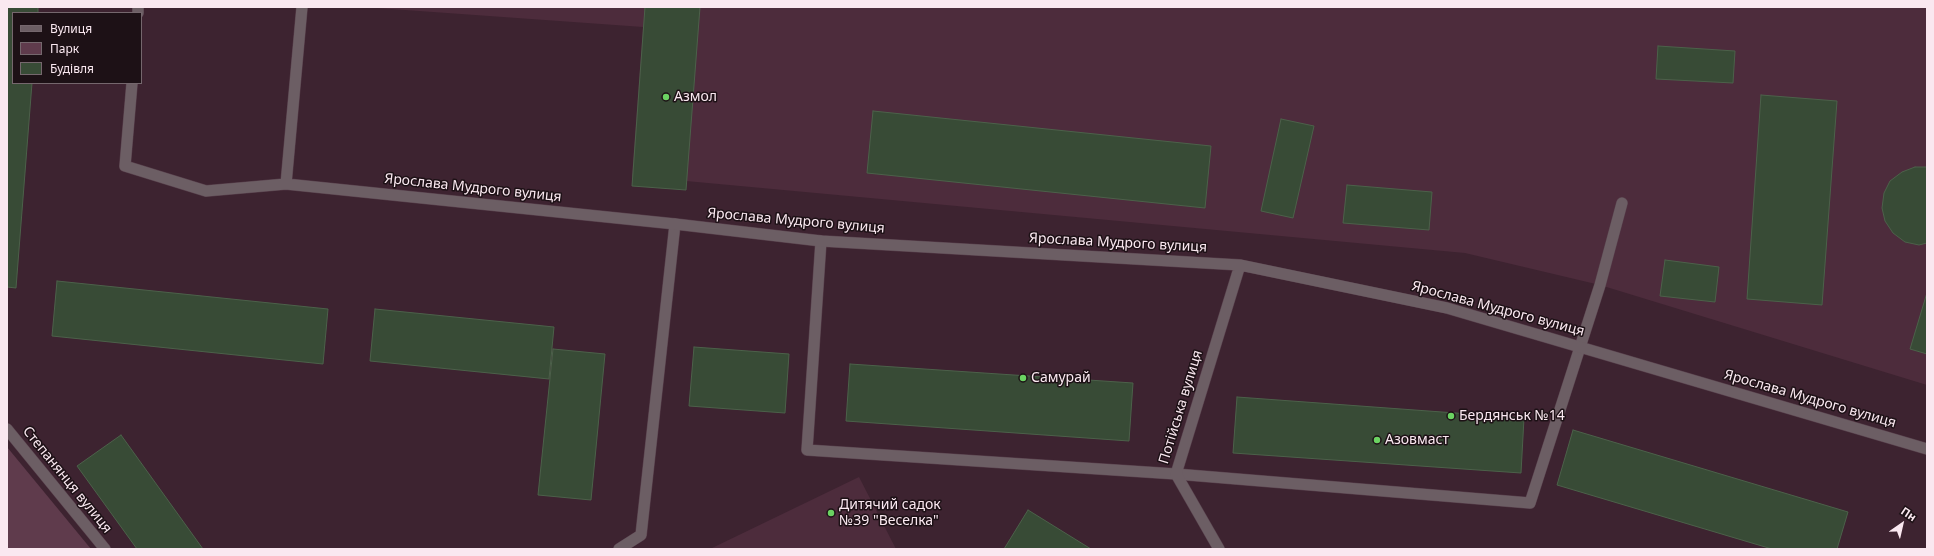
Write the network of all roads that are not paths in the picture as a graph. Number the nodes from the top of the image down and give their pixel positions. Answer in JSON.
{"nodes":[{"id":1,"x":302,"y":7,"type":"edge"},
{"id":2,"x":132,"y":84,"type":"edge"},
{"id":3,"x":286,"y":184,"type":"junction"},
{"id":4,"x":1622,"y":203,"type":"dead end"},
{"id":5,"x":675,"y":224,"type":"junction"},
{"id":6,"x":822,"y":241,"type":"junction"},
{"id":7,"x":1240,"y":266,"type":"junction"},
{"id":8,"x":1580,"y":347,"type":"junction"},
{"id":9,"x":7,"y":429,"type":"edge"},
{"id":10,"x":1927,"y":450,"type":"edge"},
{"id":11,"x":1176,"y":474,"type":"junction"},
{"id":12,"x":104,"y":549,"type":"edge"},
{"id":13,"x":619,"y":549,"type":"edge"},
{"id":14,"x":1218,"y":549,"type":"edge"}],
"edges":[{"from":1,"to":3,"type":"street"},
{"from":2,"to":3,"type":"street","name":"Ярослава Мудрого вулиця"},
{"from":3,"to":5,"type":"street","name":"Ярослава Мудрого вулиця"},
{"from":4,"to":8,"type":"street"},
{"from":5,"to":6,"type":"street","name":"Ярослава Мудрого вулиця"},
{"from":5,"to":13,"type":"street"},
{"from":6,"to":7,"type":"street","name":"Ярослава Мудрого вулиця"},
{"from":6,"to":11,"type":"street"},
{"from":7,"to":8,"type":"street","name":"Ярослава Мудрого вулиця"},
{"from":7,"to":11,"type":"street","name":"Потійська вулиця"},
{"from":8,"to":10,"type":"street","name":"Ярослава Мудрого вулиця"},
{"from":8,"to":11,"type":"street"},
{"from":9,"to":12,"type":"street","name":"Степанянця вулиця"},
{"from":11,"to":14,"type":"street","name":"Потійська вулиця"}]}
